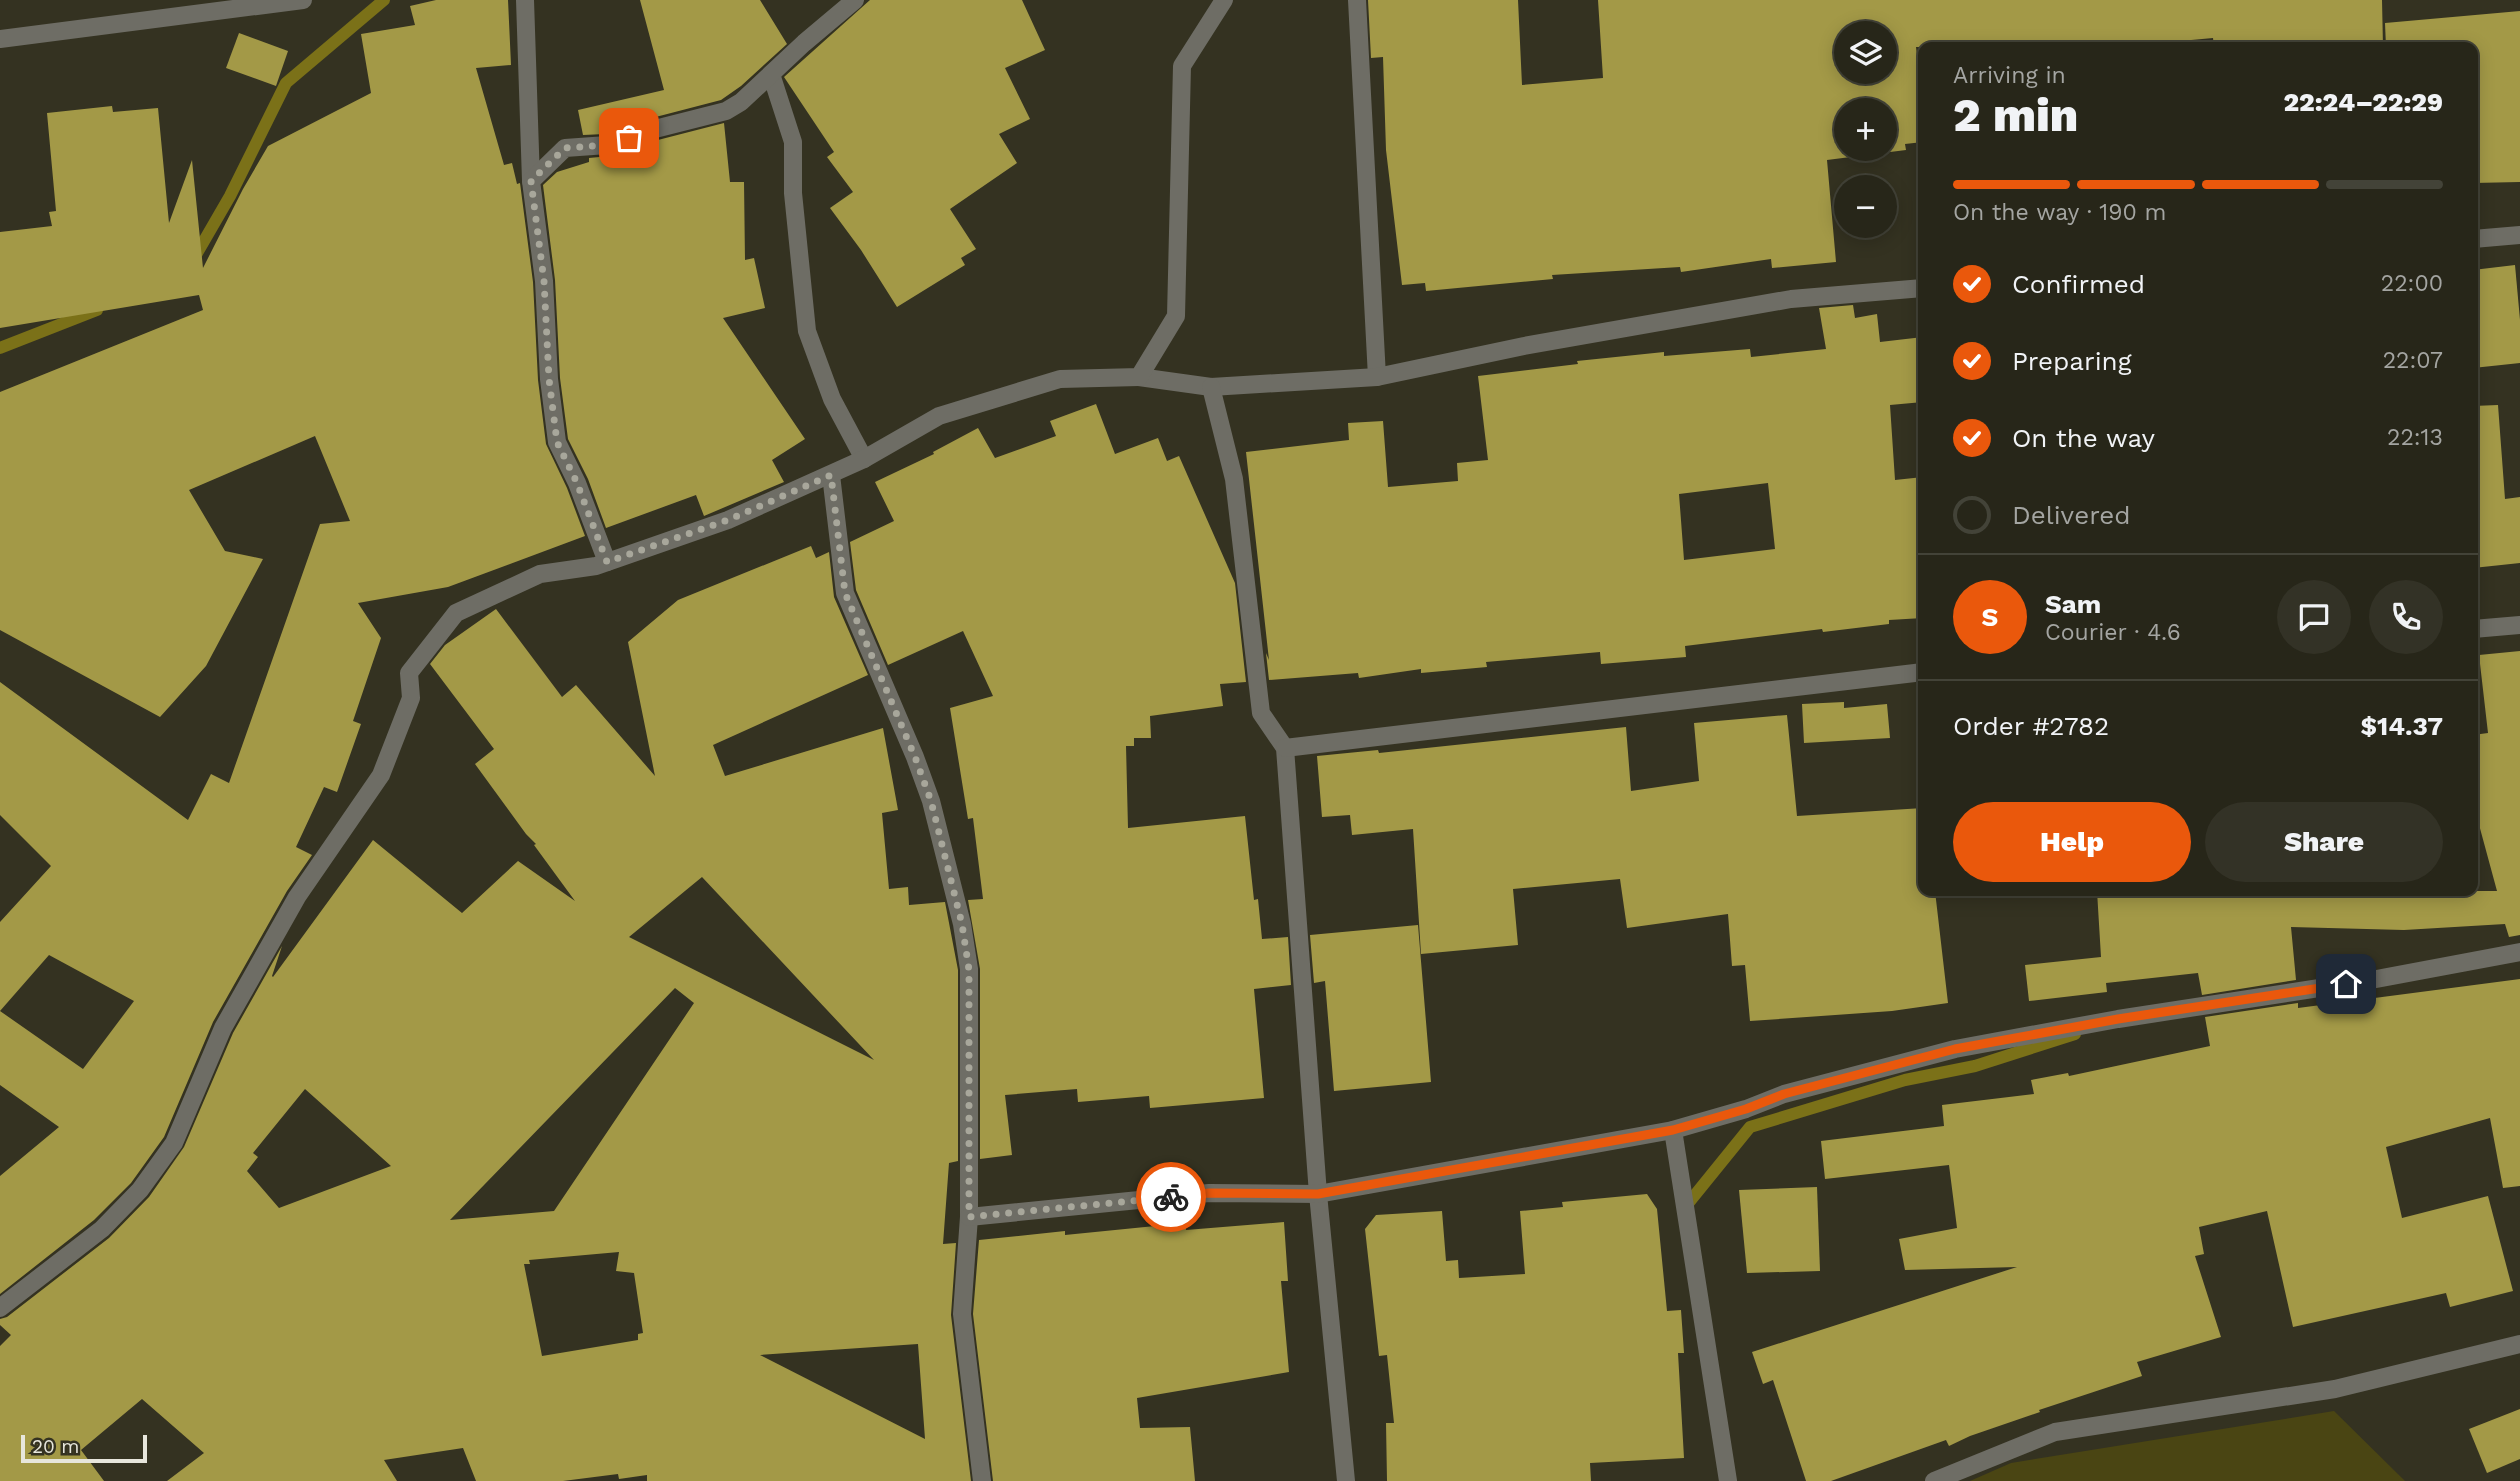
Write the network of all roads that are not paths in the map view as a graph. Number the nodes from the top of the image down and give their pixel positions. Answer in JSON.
{"nodes":[{"id":1,"x":303,"y":0,"type":"edge"},
{"id":2,"x":525,"y":0,"type":"edge"},
{"id":3,"x":855,"y":0,"type":"edge"},
{"id":4,"x":1224,"y":0,"type":"edge"},
{"id":5,"x":1357,"y":0,"type":"edge"},
{"id":6,"x":0,"y":39,"type":"edge"},
{"id":7,"x":771,"y":74,"type":"junction"},
{"id":8,"x":531,"y":181,"type":"junction"},
{"id":9,"x":2520,"y":235,"type":"edge"},
{"id":10,"x":2478,"y":239,"type":"edge"},
{"id":11,"x":1918,"y":288,"type":"edge"},
{"id":12,"x":1139,"y":377,"type":"junction"},
{"id":13,"x":1377,"y":377,"type":"junction"},
{"id":14,"x":1211,"y":387,"type":"junction"},
{"id":15,"x":864,"y":459,"type":"junction"},
{"id":16,"x":831,"y":475,"type":"junction"},
{"id":17,"x":607,"y":562,"type":"junction"},
{"id":18,"x":2520,"y":625,"type":"edge"},
{"id":19,"x":2478,"y":629,"type":"edge"},
{"id":20,"x":1918,"y":673,"type":"edge"},
{"id":21,"x":1285,"y":748,"type":"junction"},
{"id":22,"x":2520,"y":952,"type":"edge"},
{"id":23,"x":1673,"y":1130,"type":"junction"},
{"id":24,"x":1318,"y":1194,"type":"junction"},
{"id":25,"x":969,"y":1217,"type":"junction"},
{"id":26,"x":0,"y":1308,"type":"edge"},
{"id":27,"x":2520,"y":1344,"type":"edge"},
{"id":28,"x":982,"y":1481,"type":"edge"},
{"id":29,"x":1346,"y":1481,"type":"edge"},
{"id":30,"x":1728,"y":1481,"type":"edge"},
{"id":31,"x":1934,"y":1481,"type":"edge"}],
"edges":[{"from":1,"to":6,"type":"street"},
{"from":2,"to":8,"type":"street"},
{"from":3,"to":7,"type":"street"},
{"from":4,"to":12,"type":"street"},
{"from":5,"to":13,"type":"street"},
{"from":7,"to":8,"type":"street"},
{"from":7,"to":15,"type":"street"},
{"from":8,"to":17,"type":"street"},
{"from":9,"to":10,"type":"street"},
{"from":11,"to":13,"type":"street"},
{"from":12,"to":14,"type":"street"},
{"from":12,"to":15,"type":"street"},
{"from":13,"to":14,"type":"street"},
{"from":14,"to":21,"type":"street"},
{"from":15,"to":16,"type":"street"},
{"from":16,"to":17,"type":"street"},
{"from":16,"to":25,"type":"street"},
{"from":17,"to":26,"type":"street"},
{"from":18,"to":19,"type":"street"},
{"from":20,"to":21,"type":"street"},
{"from":21,"to":24,"type":"street"},
{"from":22,"to":23,"type":"street"},
{"from":23,"to":24,"type":"street"},
{"from":23,"to":30,"type":"street"},
{"from":24,"to":25,"type":"street"},
{"from":24,"to":29,"type":"street"},
{"from":25,"to":28,"type":"street"},
{"from":27,"to":31,"type":"street"}]}
